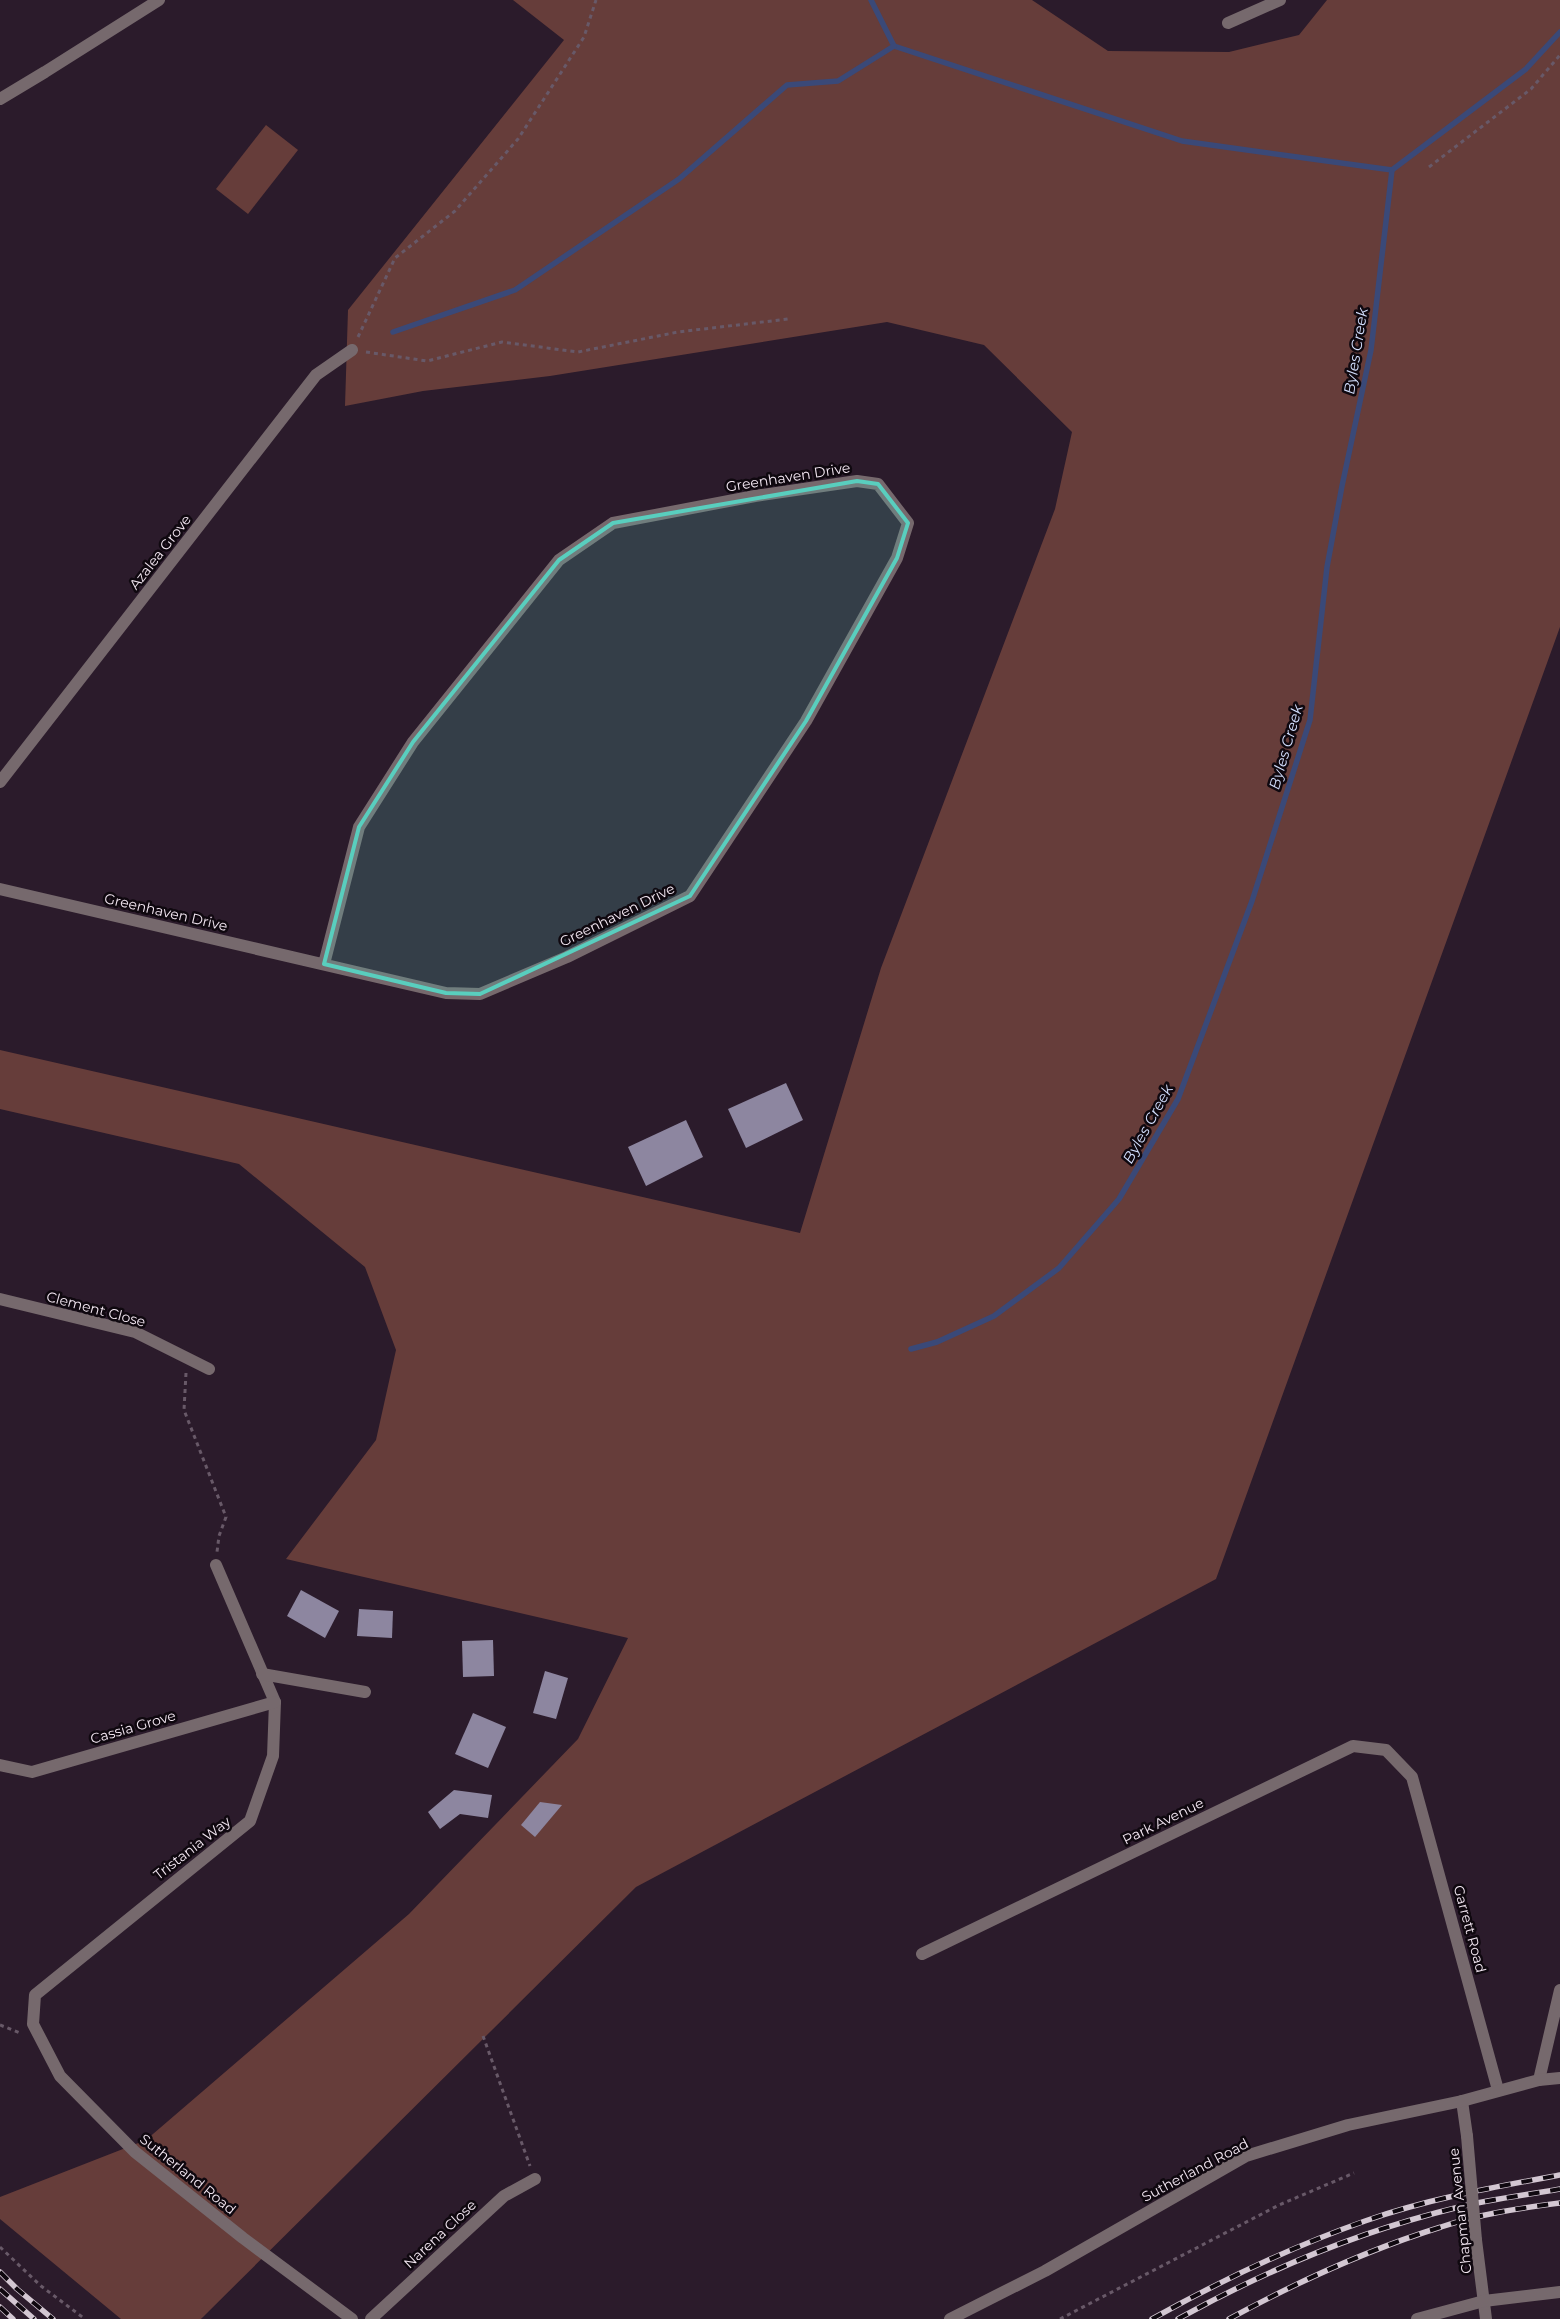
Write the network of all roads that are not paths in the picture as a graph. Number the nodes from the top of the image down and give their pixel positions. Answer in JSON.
{"nodes":[{"id":1,"x":158,"y":0,"type":"edge"},
{"id":2,"x":1280,"y":0,"type":"edge"},
{"id":3,"x":1228,"y":23,"type":"dead end"},
{"id":4,"x":0,"y":98,"type":"edge"},
{"id":5,"x":352,"y":350,"type":"road end"},
{"id":6,"x":0,"y":782,"type":"edge"},
{"id":7,"x":0,"y":889,"type":"edge"},
{"id":8,"x":324,"y":964,"type":"junction"},
{"id":9,"x":0,"y":1299,"type":"edge"},
{"id":10,"x":209,"y":1368,"type":"dead end"},
{"id":11,"x":216,"y":1565,"type":"road end"},
{"id":12,"x":262,"y":1674,"type":"junction"},
{"id":13,"x":365,"y":1692,"type":"dead end"},
{"id":14,"x":275,"y":1702,"type":"junction"},
{"id":15,"x":0,"y":1764,"type":"edge"},
{"id":16,"x":1412,"y":1777,"type":"joint"},
{"id":17,"x":922,"y":1954,"type":"dead end"},
{"id":18,"x":1560,"y":1990,"type":"edge"},
{"id":19,"x":33,"y":2024,"type":"joint"},
{"id":20,"x":1560,"y":2078,"type":"edge"},
{"id":21,"x":1539,"y":2080,"type":"junction"},
{"id":22,"x":1498,"y":2090,"type":"junction"},
{"id":23,"x":1462,"y":2101,"type":"junction"},
{"id":24,"x":535,"y":2179,"type":"road end"},
{"id":25,"x":1560,"y":2292,"type":"edge"},
{"id":26,"x":1484,"y":2301,"type":"junction"},
{"id":27,"x":352,"y":2319,"type":"edge"},
{"id":28,"x":371,"y":2319,"type":"edge"},
{"id":29,"x":950,"y":2319,"type":"edge"},
{"id":30,"x":1418,"y":2319,"type":"edge"},
{"id":31,"x":1486,"y":2319,"type":"edge"}],
"edges":[{"from":1,"to":4,"type":"street"},
{"from":2,"to":3,"type":"street"},
{"from":5,"to":6,"type":"street","name":"Azalea Grove"},
{"from":7,"to":8,"type":"street","name":"Greenhaven Drive"},
{"from":8,"to":8,"type":"street","name":"Greenhaven Drive"},
{"from":9,"to":10,"type":"street","name":"Clement Close"},
{"from":11,"to":12,"type":"street","name":"Tristania Way"},
{"from":12,"to":13,"type":"street"},
{"from":12,"to":14,"type":"street","name":"Tristania Way"},
{"from":14,"to":15,"type":"street","name":"Cassia Grove"},
{"from":14,"to":19,"type":"street","name":"Tristania Way"},
{"from":16,"to":17,"type":"street","name":"Park Avenue"},
{"from":16,"to":22,"type":"street","name":"Garrett Road"},
{"from":18,"to":21,"type":"street"},
{"from":19,"to":27,"type":"street","name":"Sutherland Road"},
{"from":20,"to":21,"type":"street","name":"Sutherland Road"},
{"from":21,"to":22,"type":"street","name":"Sutherland Road"},
{"from":22,"to":23,"type":"street","name":"Sutherland Road"},
{"from":23,"to":26,"type":"street","name":"Chapman Avenue","bridge":true},
{"from":23,"to":29,"type":"street","name":"Sutherland Road"},
{"from":24,"to":28,"type":"street","name":"Narena Close"},
{"from":25,"to":26,"type":"street"},
{"from":26,"to":30,"type":"street"},
{"from":26,"to":31,"type":"street","name":"Chapman Avenue"}]}
